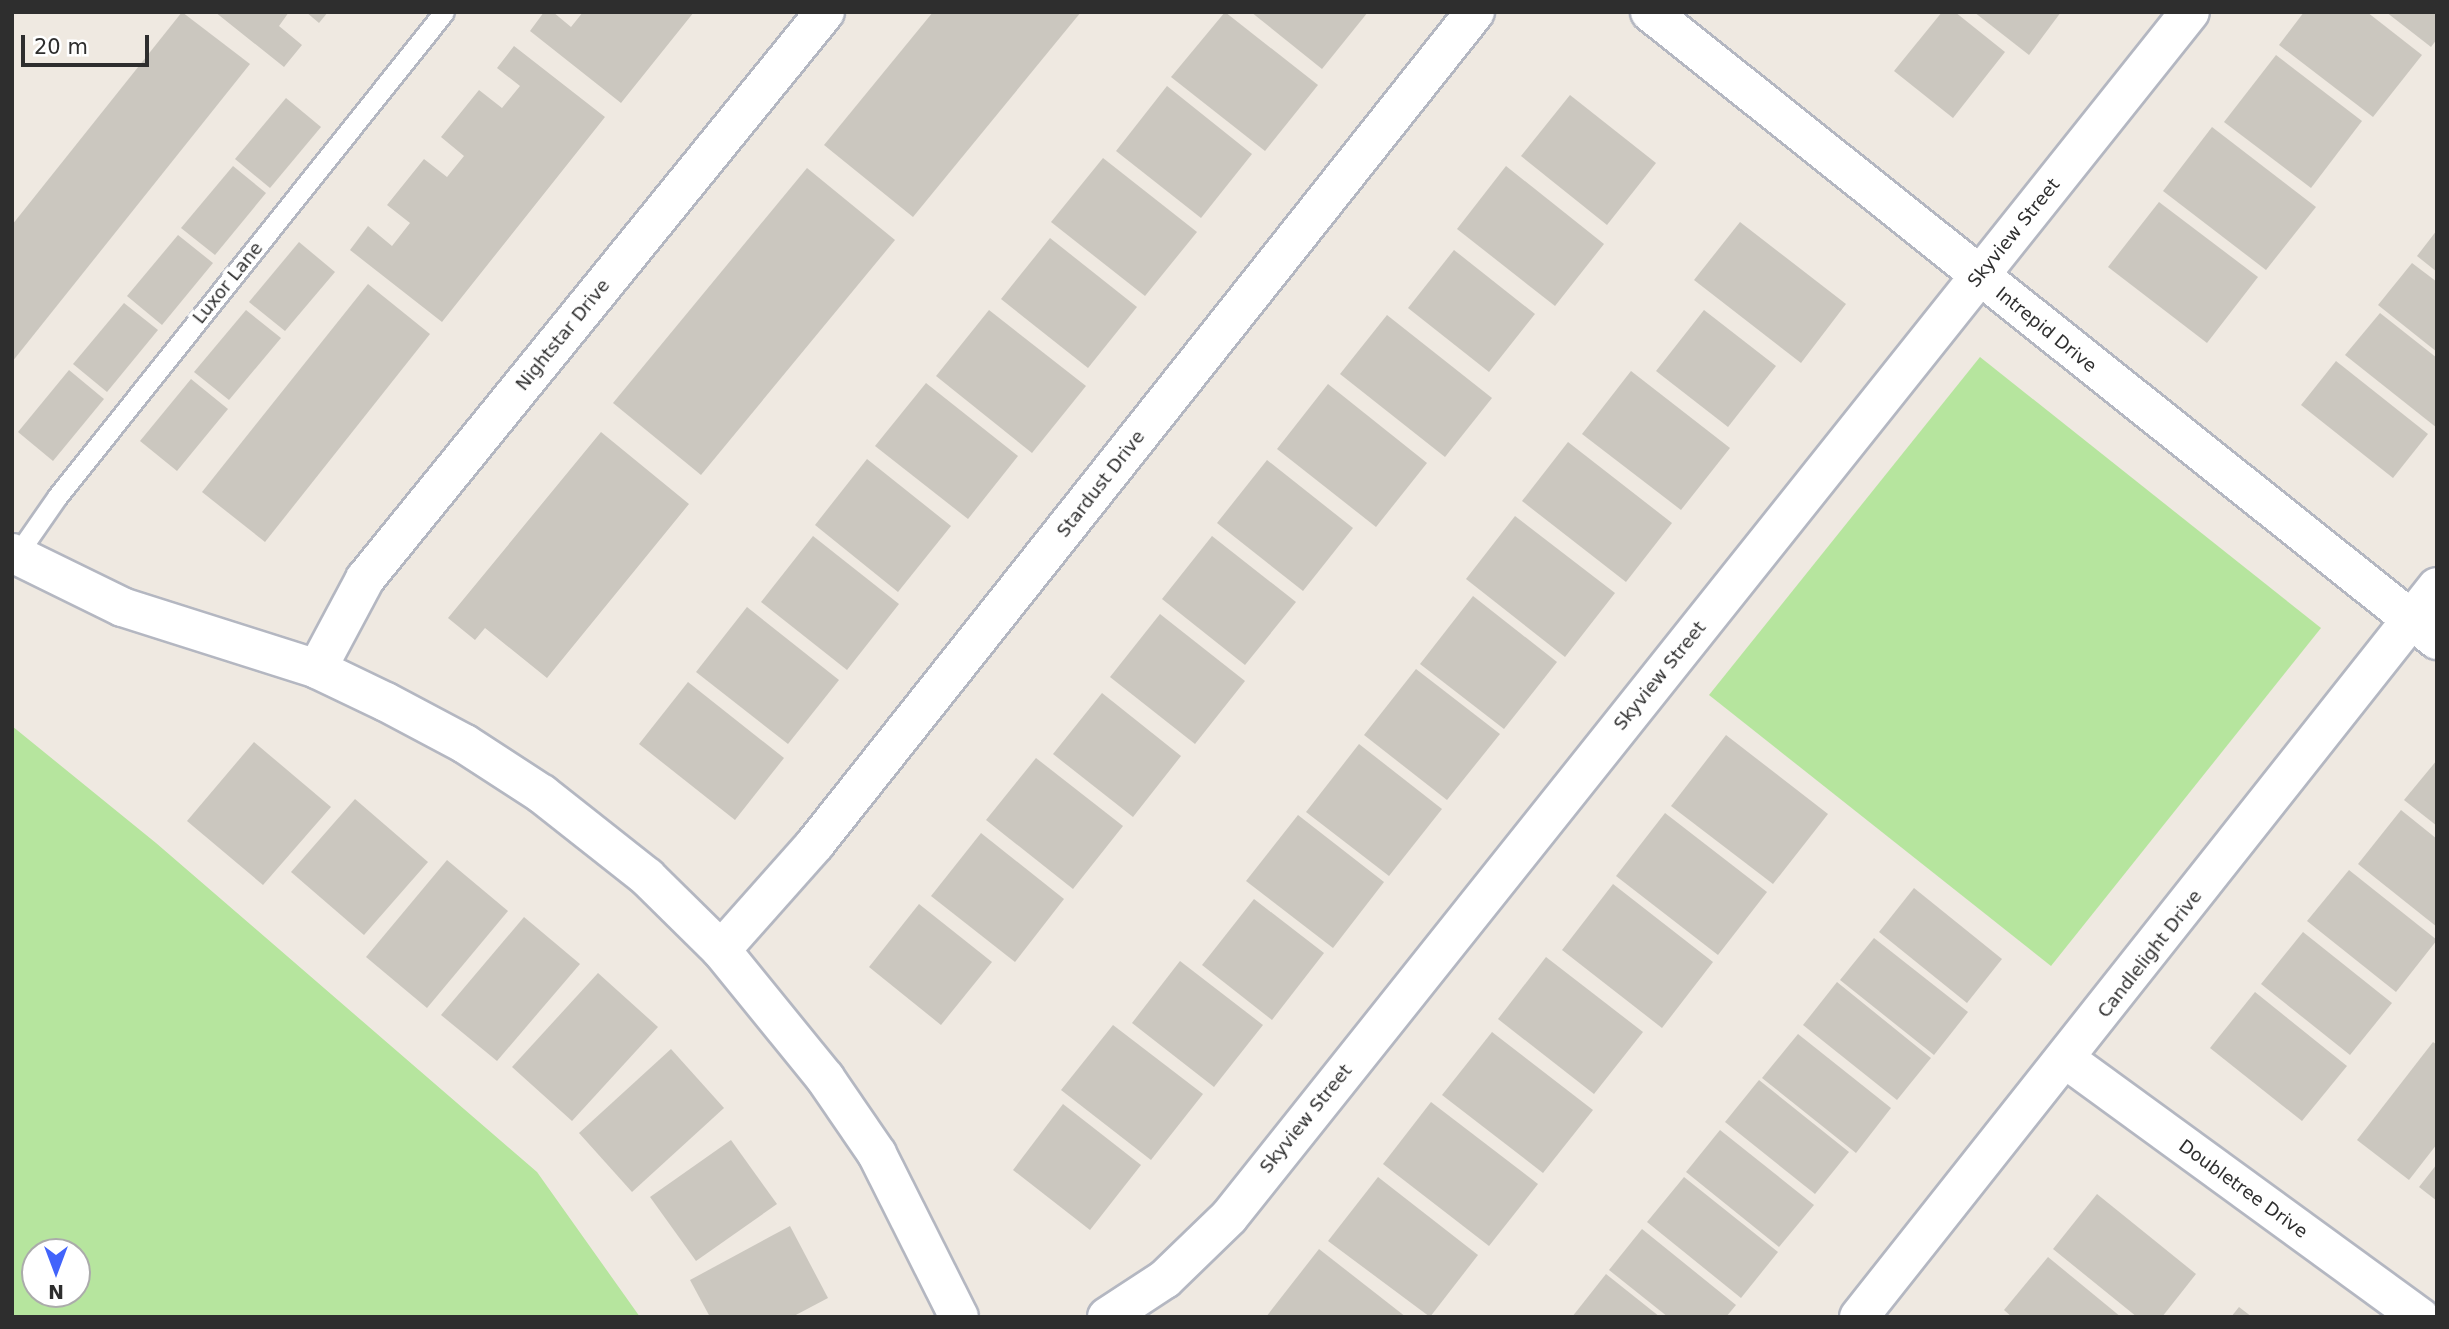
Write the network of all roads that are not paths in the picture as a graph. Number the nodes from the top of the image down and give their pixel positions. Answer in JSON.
{"nodes":[{"id":1,"x":444,"y":12,"type":"edge"},
{"id":2,"x":825,"y":12,"type":"edge"},
{"id":3,"x":1475,"y":12,"type":"edge"},
{"id":4,"x":1650,"y":12,"type":"edge"},
{"id":5,"x":2190,"y":12,"type":"edge"},
{"id":6,"x":1979,"y":276,"type":"junction"},
{"id":7,"x":14,"y":555,"type":"edge"},
{"id":8,"x":2437,"y":587,"type":"edge"},
{"id":9,"x":2424,"y":630,"type":"edge"},
{"id":10,"x":317,"y":669,"type":"junction"},
{"id":11,"x":721,"y":950,"type":"junction"},
{"id":12,"x":2067,"y":1060,"type":"junction"},
{"id":13,"x":959,"y":1317,"type":"edge"},
{"id":14,"x":1107,"y":1317,"type":"edge"},
{"id":15,"x":1859,"y":1317,"type":"edge"},
{"id":16,"x":2420,"y":1317,"type":"edge"}],
"edges":[{"from":1,"to":7,"type":"lane","name":"Luxor Lane"},
{"from":2,"to":10,"type":"street","name":"Nightstar Drive"},
{"from":3,"to":11,"type":"street","name":"Stardust Drive"},
{"from":4,"to":6,"type":"street","name":"Intrepid Drive"},
{"from":5,"to":6,"type":"street","name":"Skyview Street"},
{"from":6,"to":9,"type":"street","name":"Intrepid Drive"},
{"from":6,"to":14,"type":"street","name":"Skyview Street"},
{"from":7,"to":10,"type":"street"},
{"from":8,"to":9,"type":"street","name":"Candlelight Drive"},
{"from":9,"to":12,"type":"street","name":"Candlelight Drive"},
{"from":10,"to":11,"type":"street"},
{"from":11,"to":13,"type":"street"},
{"from":12,"to":15,"type":"street","name":"Candlelight Drive"},
{"from":12,"to":16,"type":"street","name":"Doubletree Drive"}]}
